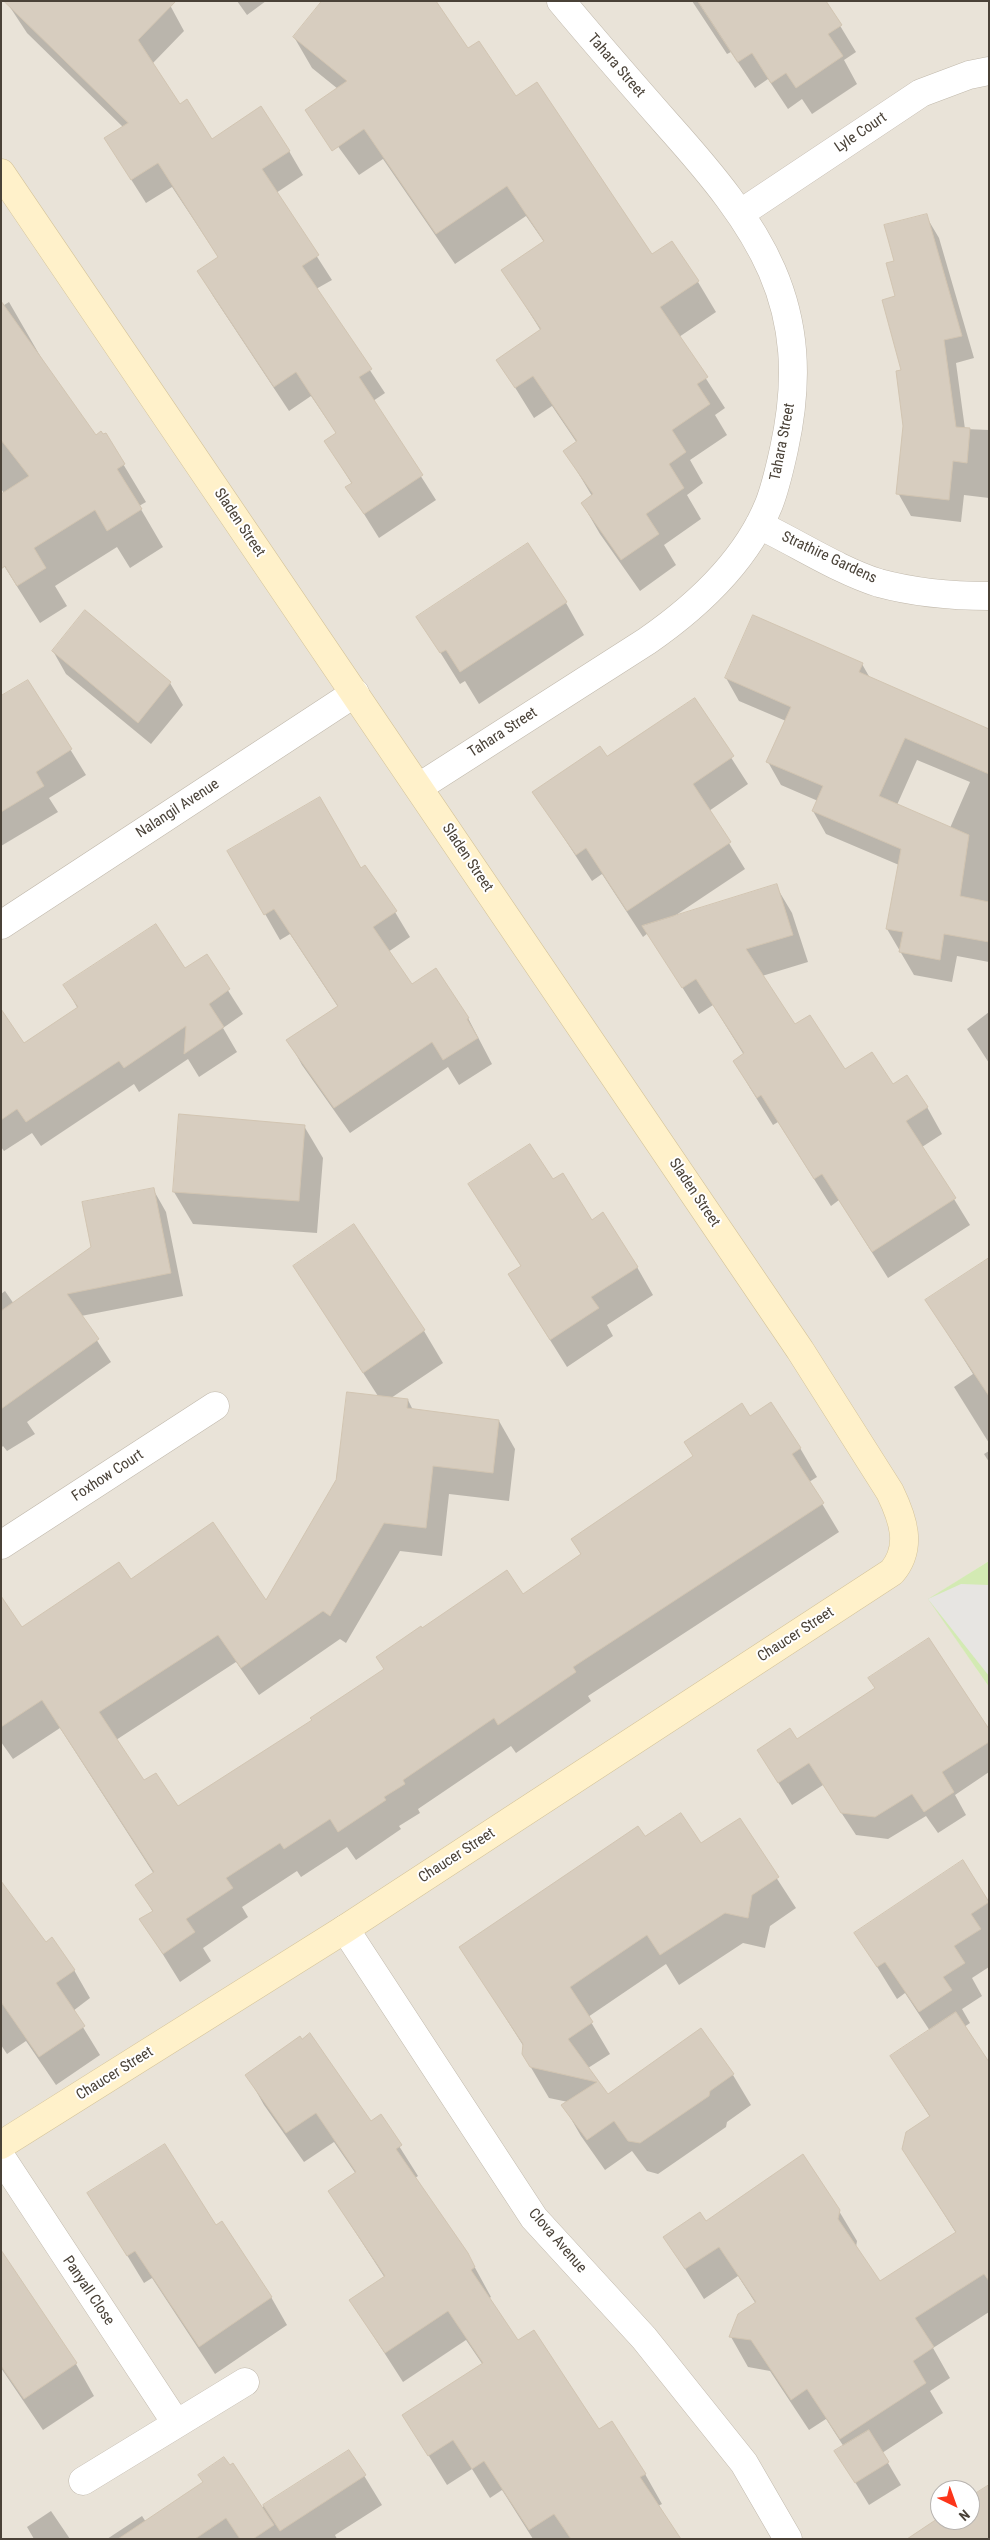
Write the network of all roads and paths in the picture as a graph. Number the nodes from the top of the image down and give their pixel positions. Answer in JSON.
{"nodes":[{"id":1,"x":561,"y":1,"type":"edge"},
{"id":2,"x":989,"y":71,"type":"edge"},
{"id":3,"x":1,"y":173,"type":"edge"},
{"id":4,"x":741,"y":213,"type":"junction"},
{"id":5,"x":759,"y":524,"type":"junction"},
{"id":6,"x":989,"y":596,"type":"edge"},
{"id":7,"x":355,"y":693,"type":"junction"},
{"id":8,"x":419,"y":786,"type":"junction"},
{"id":9,"x":1,"y":925,"type":"edge"},
{"id":10,"x":214,"y":1406,"type":"dead end"},
{"id":11,"x":1,"y":1546,"type":"edge"},
{"id":12,"x":902,"y":1555,"type":"joint"},
{"id":13,"x":345,"y":1929,"type":"junction"},
{"id":14,"x":1,"y":2145,"type":"edge"},
{"id":15,"x":1,"y":2157,"type":"edge"},
{"id":16,"x":245,"y":2382,"type":"dead end"},
{"id":17,"x":176,"y":2424,"type":"junction"},
{"id":18,"x":83,"y":2481,"type":"dead end"},
{"id":19,"x":788,"y":2539,"type":"edge"}],
"edges":[{"from":1,"to":4,"type":"street","name":"Tahara Street"},
{"from":2,"to":4,"type":"street","name":"Lyle Court"},
{"from":3,"to":7,"type":"street","name":"Sladen Street"},
{"from":4,"to":5,"type":"street","name":"Tahara Street"},
{"from":5,"to":6,"type":"street","name":"Strathire Gardens"},
{"from":5,"to":8,"type":"street","name":"Tahara Street"},
{"from":7,"to":8,"type":"street","name":"Sladen Street"},
{"from":7,"to":9,"type":"street","name":"Nalangil Avenue"},
{"from":8,"to":12,"type":"street","name":"Sladen Street"},
{"from":10,"to":11,"type":"street","name":"Foxhow Court"},
{"from":12,"to":13,"type":"street","name":"Chaucer Street"},
{"from":13,"to":14,"type":"street","name":"Chaucer Street"},
{"from":13,"to":19,"type":"street","name":"Clova Avenue"},
{"from":15,"to":17,"type":"street","name":"Panyall Close"},
{"from":16,"to":17,"type":"street"},
{"from":17,"to":18,"type":"street"}]}
